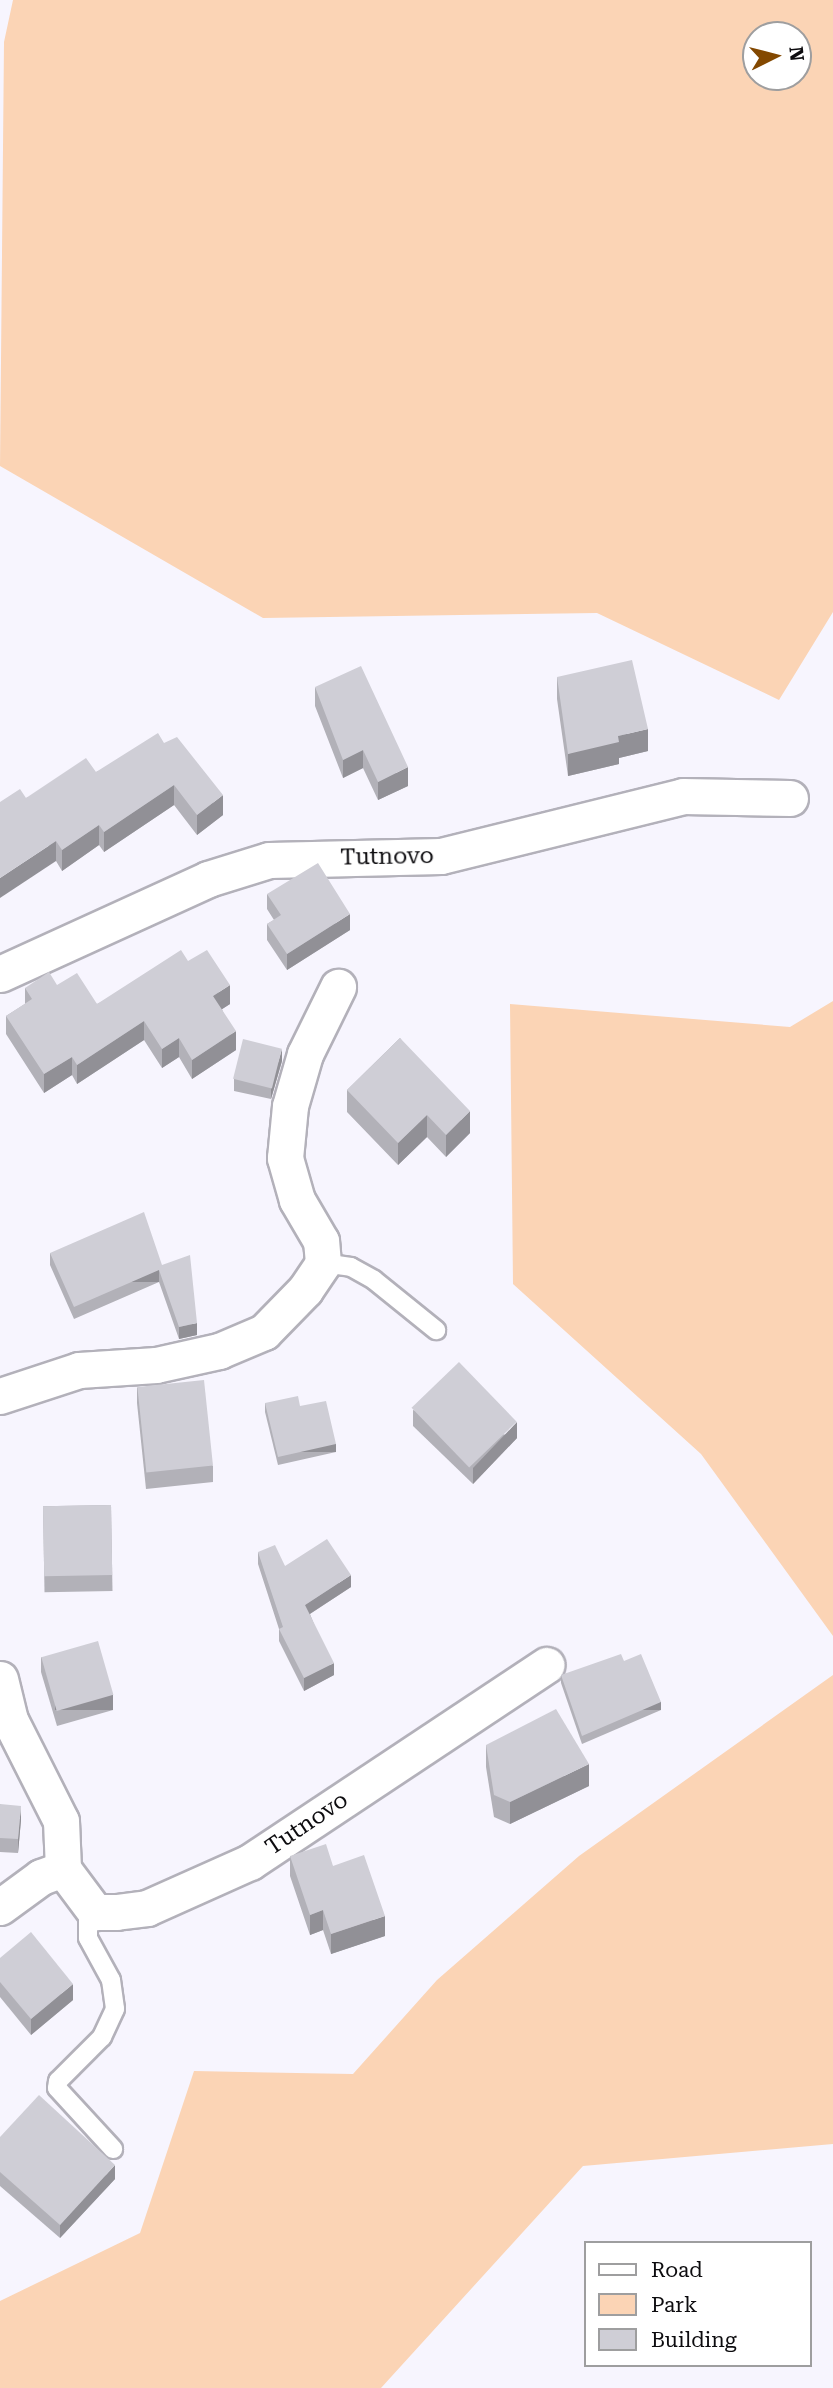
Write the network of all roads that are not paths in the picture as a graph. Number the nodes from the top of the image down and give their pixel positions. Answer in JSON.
{"nodes":[{"id":1,"x":790,"y":798,"type":"dead end"},
{"id":2,"x":0,"y":974,"type":"edge"},
{"id":3,"x":338,"y":987,"type":"dead end"},
{"id":4,"x":323,"y":1263,"type":"junction"},
{"id":5,"x":436,"y":1330,"type":"dead end"},
{"id":6,"x":0,"y":1396,"type":"edge"},
{"id":7,"x":546,"y":1665,"type":"dead end"},
{"id":8,"x":0,"y":1679,"type":"edge"},
{"id":9,"x":63,"y":1869,"type":"junction"},
{"id":10,"x":88,"y":1902,"type":"junction"},
{"id":11,"x":0,"y":1908,"type":"edge"},
{"id":12,"x":113,"y":2149,"type":"dead end"}],
"edges":[{"from":1,"to":2,"type":"street","name":"Tutnovo"},
{"from":3,"to":4,"type":"street"},
{"from":4,"to":5,"type":"lane"},
{"from":4,"to":6,"type":"street"},
{"from":7,"to":10,"type":"street","name":"Tutnovo"},
{"from":8,"to":9,"type":"street"},
{"from":9,"to":10,"type":"street"},
{"from":9,"to":11,"type":"street"},
{"from":10,"to":12,"type":"lane"}]}
